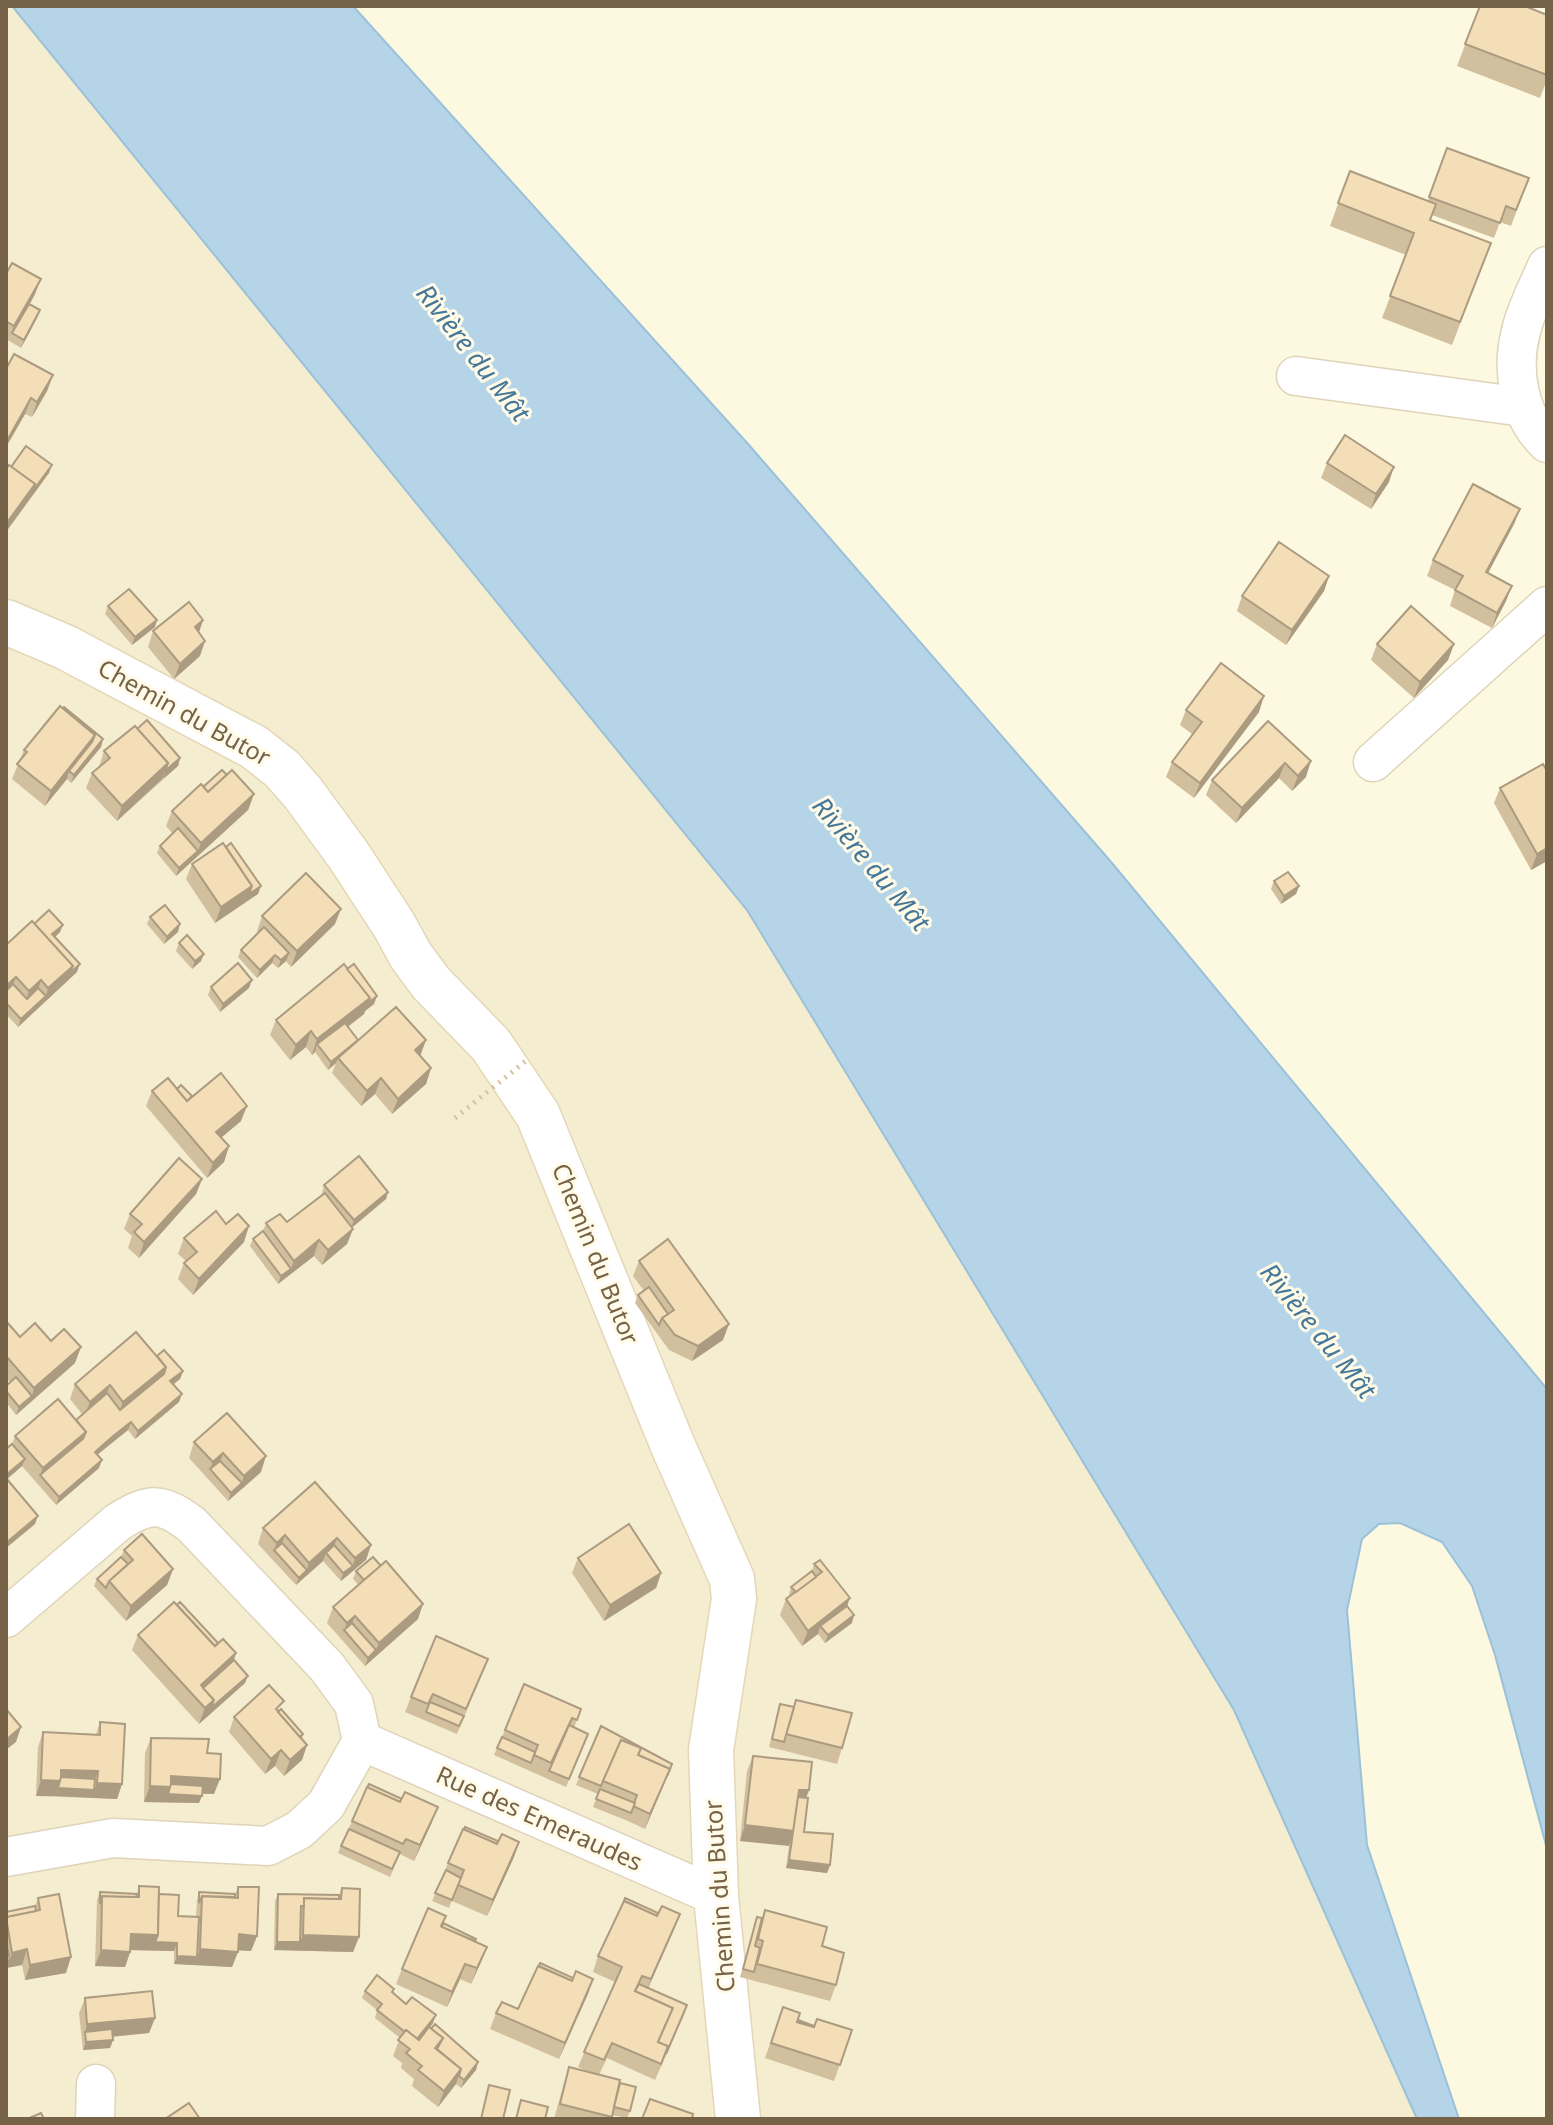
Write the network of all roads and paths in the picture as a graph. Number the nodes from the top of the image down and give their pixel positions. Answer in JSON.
{"nodes":[{"id":1,"x":1547,"y":266,"type":"edge"},
{"id":2,"x":1296,"y":376,"type":"dead end"},
{"id":3,"x":1523,"y":407,"type":"junction"},
{"id":4,"x":1547,"y":443,"type":"edge"},
{"id":5,"x":1547,"y":606,"type":"edge"},
{"id":6,"x":6,"y":622,"type":"edge"},
{"id":7,"x":1373,"y":762,"type":"dead end"},
{"id":8,"x":527,"y":1060,"type":"dead end"},
{"id":9,"x":455,"y":1118,"type":"dead end"},
{"id":10,"x":6,"y":1618,"type":"edge"},
{"id":11,"x":362,"y":1741,"type":"junction"},
{"id":12,"x":6,"y":1857,"type":"edge"},
{"id":13,"x":716,"y":1896,"type":"junction"},
{"id":14,"x":738,"y":2119,"type":"edge"}],
"edges":[{"from":1,"to":3,"type":"street"},
{"from":2,"to":3,"type":"street"},
{"from":3,"to":4,"type":"street"},
{"from":5,"to":7,"type":"street"},
{"from":6,"to":13,"type":"street","name":"Chemin du Butor"},
{"from":8,"to":9,"type":"path","bridge":true},
{"from":10,"to":11,"type":"street"},
{"from":11,"to":12,"type":"street"},
{"from":11,"to":13,"type":"street","name":"Rue des Emeraudes"},
{"from":13,"to":14,"type":"street","name":"Chemin du Butor"}]}
